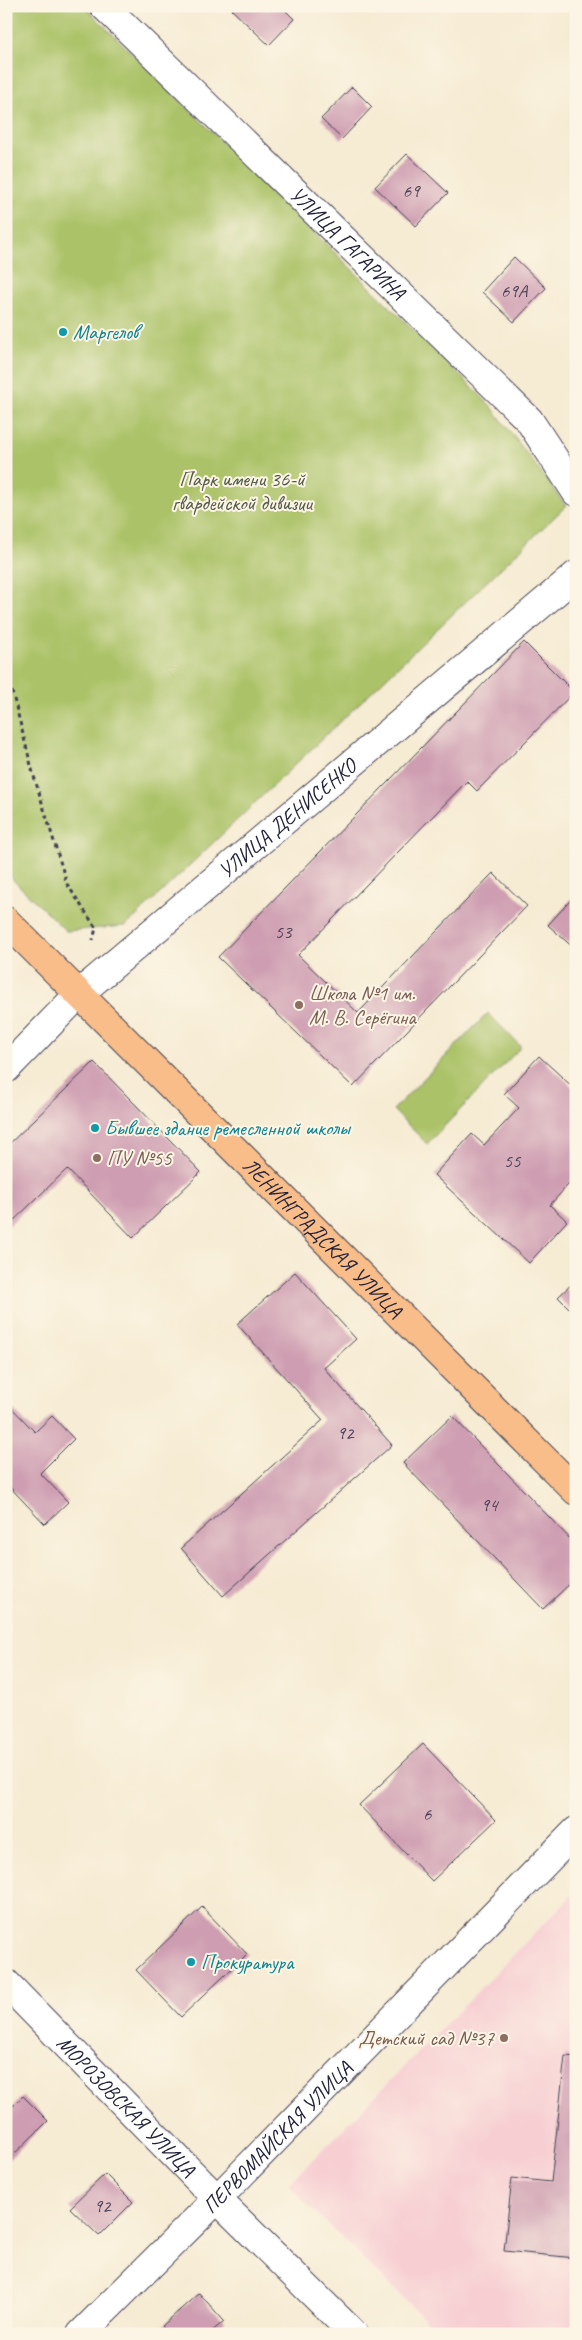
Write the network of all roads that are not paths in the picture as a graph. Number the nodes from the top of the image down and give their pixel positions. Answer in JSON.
{"nodes":[{"id":1,"x":104,"y":6,"type":"edge"},
{"id":2,"x":576,"y":492,"type":"edge"},
{"id":3,"x":576,"y":575,"type":"edge"},
{"id":4,"x":6,"y":921,"type":"edge"},
{"id":5,"x":80,"y":993,"type":"junction"},
{"id":6,"x":6,"y":1068,"type":"edge"},
{"id":7,"x":576,"y":1491,"type":"edge"},
{"id":8,"x":576,"y":1831,"type":"edge"},
{"id":9,"x":6,"y":1983,"type":"edge"},
{"id":10,"x":217,"y":2199,"type":"junction"},
{"id":11,"x":81,"y":2334,"type":"edge"},
{"id":12,"x":354,"y":2334,"type":"edge"}],
"edges":[{"from":1,"to":2,"type":"street","name":"УЛИЦА ГАГАРИНА"},
{"from":3,"to":5,"type":"street","name":"УЛИЦА ДЕНИСЕНКО"},
{"from":4,"to":5,"type":"main road","name":"ЛЕНИНГРАДСКАЯ УЛИЦА"},
{"from":5,"to":6,"type":"street","name":"УЛИЦА ДЕНИСЕНКО"},
{"from":5,"to":7,"type":"main road","name":"ЛЕНИНГРАДСКАЯ УЛИЦА"},
{"from":8,"to":10,"type":"street","name":"ПЕРВОМАЙСКАЯ УЛИЦА"},
{"from":9,"to":10,"type":"street","name":"МОРОЗОВСКАЯ УЛИЦА"},
{"from":10,"to":11,"type":"street","name":"ПЕРВОМАЙСКАЯ УЛИЦА"},
{"from":10,"to":12,"type":"street","name":"МОРОЗОВСКАЯ УЛИЦА"}]}
